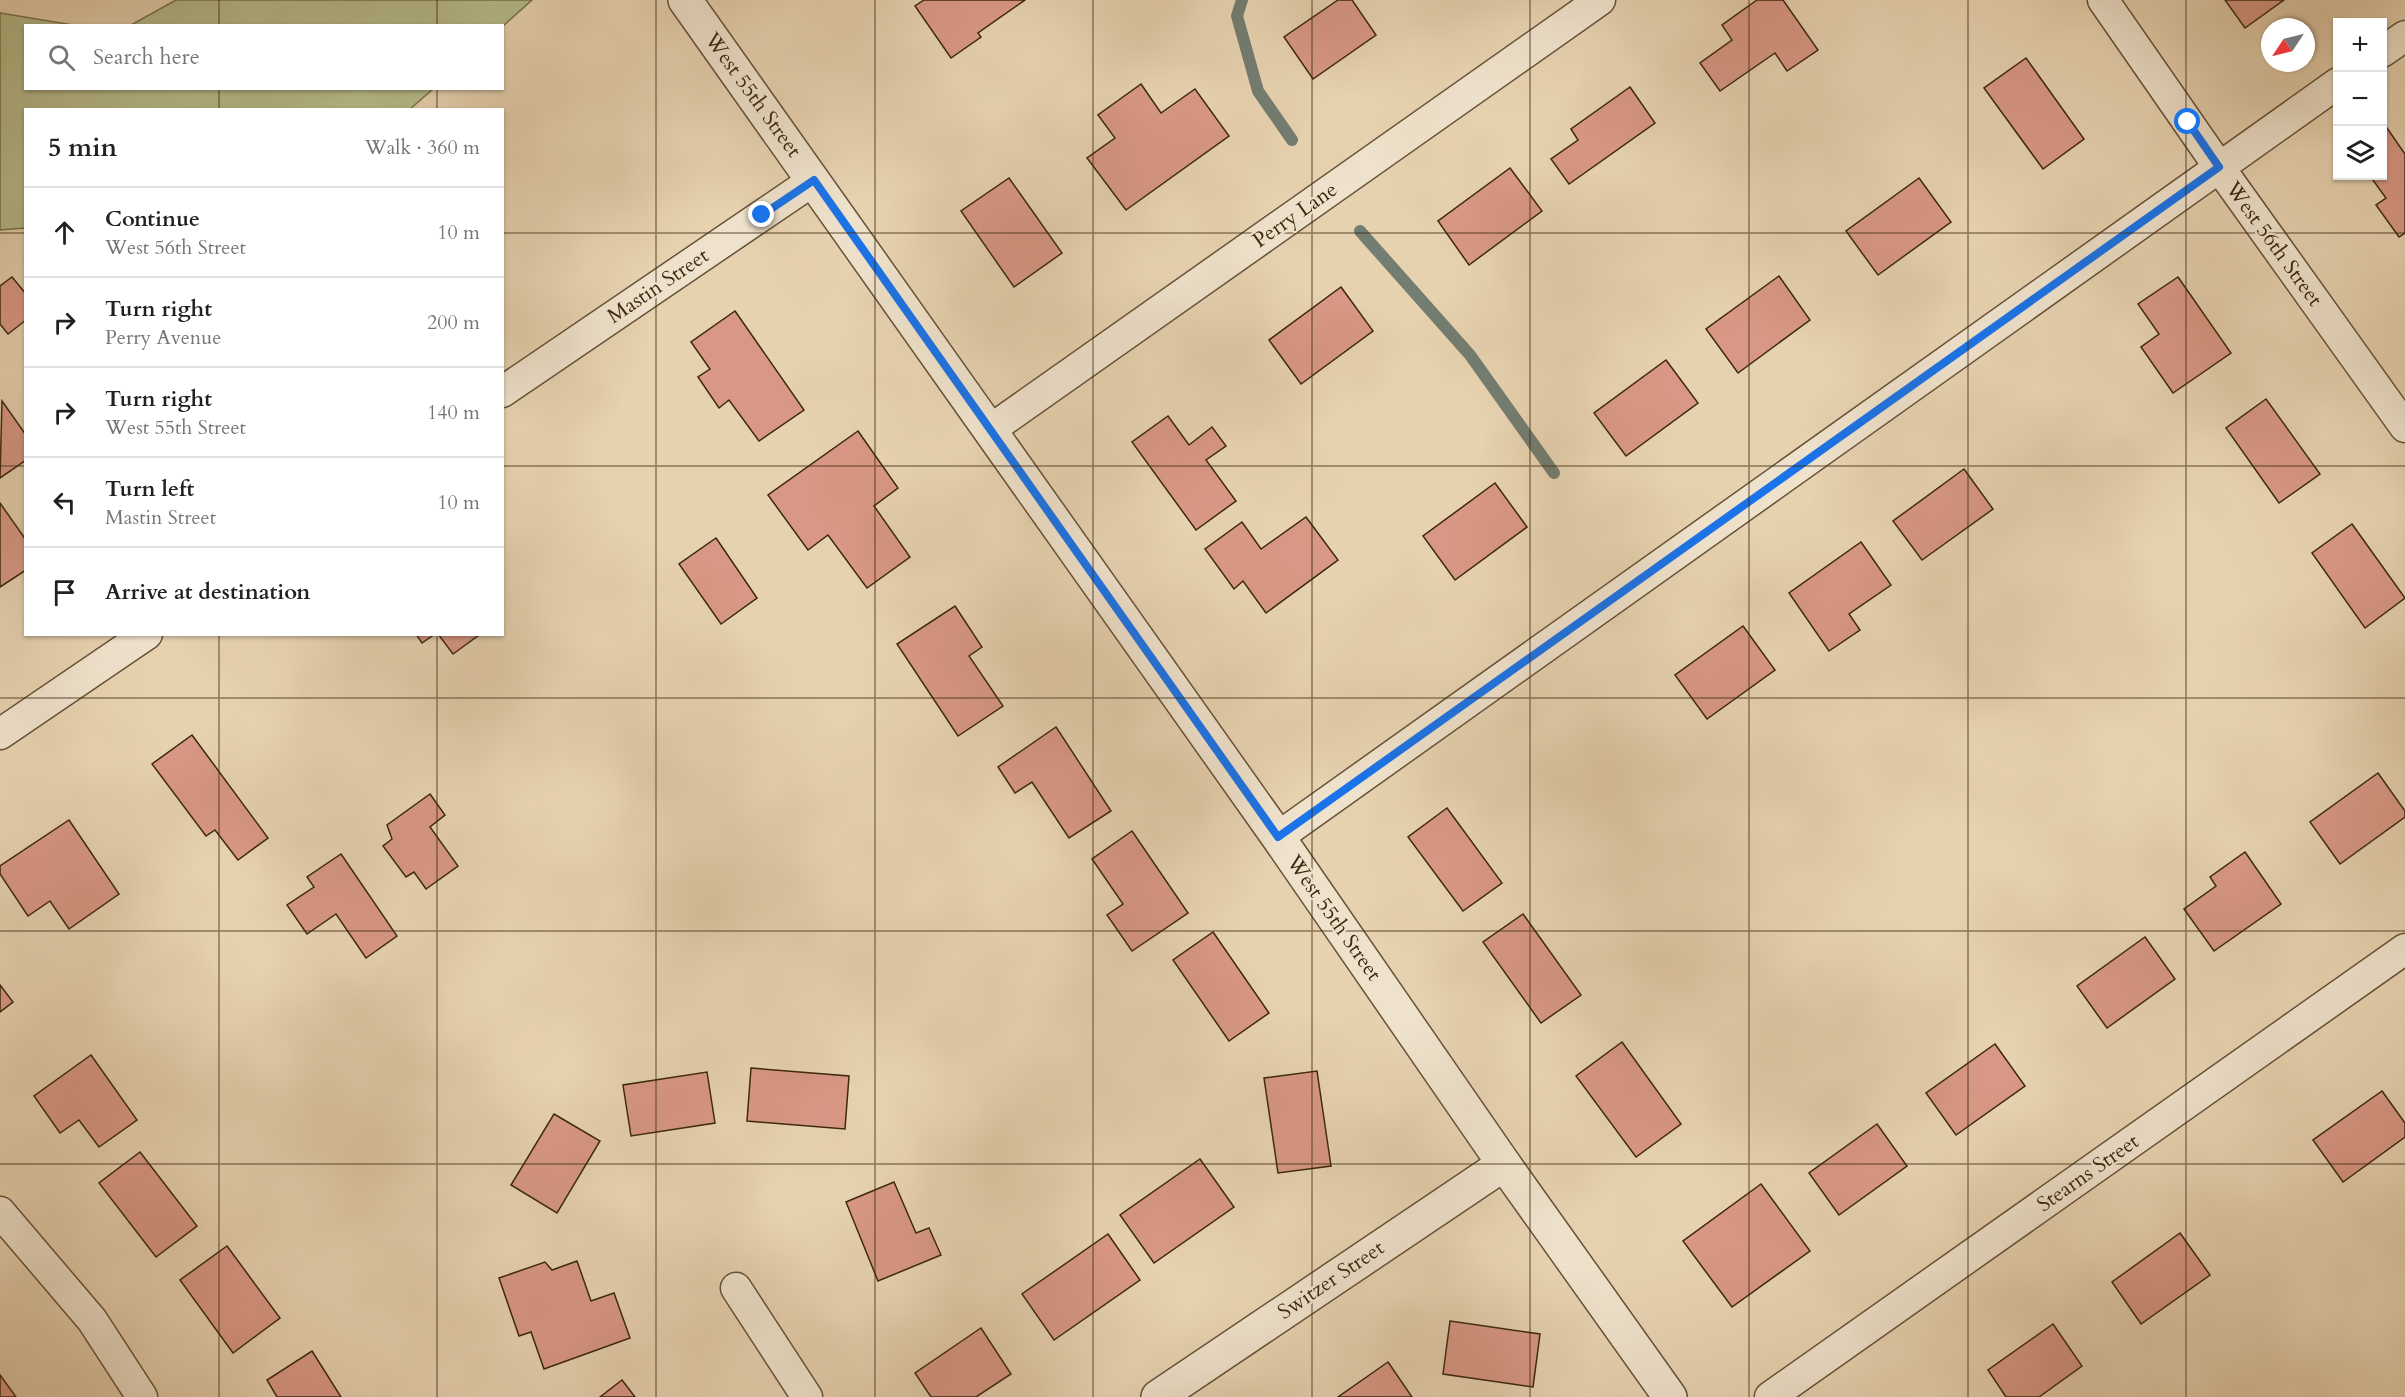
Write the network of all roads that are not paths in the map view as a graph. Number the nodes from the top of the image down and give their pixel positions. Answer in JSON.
{"nodes":[{"id":1,"x":685,"y":0,"type":"edge"},
{"id":2,"x":1599,"y":0,"type":"edge"},
{"id":3,"x":2103,"y":0,"type":"edge"},
{"id":4,"x":2405,"y":36,"type":"edge"},
{"id":5,"x":2387,"y":49,"type":"edge"},
{"id":6,"x":2333,"y":86,"type":"edge"},
{"id":7,"x":2219,"y":167,"type":"junction"},
{"id":8,"x":814,"y":180,"type":"junction"},
{"id":9,"x":504,"y":391,"type":"edge"},
{"id":10,"x":2405,"y":427,"type":"edge"},
{"id":11,"x":990,"y":429,"type":"junction"},
{"id":12,"x":144,"y":636,"type":"edge"},
{"id":13,"x":0,"y":734,"type":"edge"},
{"id":14,"x":1278,"y":837,"type":"junction"},
{"id":15,"x":2405,"y":949,"type":"edge"},
{"id":16,"x":1504,"y":1164,"type":"junction"},
{"id":17,"x":0,"y":1212,"type":"edge"},
{"id":18,"x":736,"y":1288,"type":"dead end"},
{"id":19,"x":142,"y":1397,"type":"edge"},
{"id":20,"x":807,"y":1397,"type":"edge"},
{"id":21,"x":1158,"y":1397,"type":"edge"},
{"id":22,"x":1670,"y":1397,"type":"edge"},
{"id":23,"x":1770,"y":1397,"type":"edge"}],
"edges":[{"from":1,"to":8,"type":"street","name":"West 55th Street"},
{"from":2,"to":11,"type":"street","name":"Perry Lane"},
{"from":3,"to":7,"type":"street","name":"West 56th Street"},
{"from":4,"to":5,"type":"street"},
{"from":6,"to":7,"type":"street"},
{"from":7,"to":10,"type":"street","name":"West 56th Street"},
{"from":7,"to":14,"type":"street"},
{"from":8,"to":9,"type":"street","name":"Mastin Street"},
{"from":8,"to":11,"type":"street","name":"West 55th Street"},
{"from":11,"to":14,"type":"street","name":"West 55th Street"},
{"from":12,"to":13,"type":"street"},
{"from":14,"to":16,"type":"street","name":"West 55th Street"},
{"from":15,"to":23,"type":"street","name":"Stearns Street"},
{"from":16,"to":21,"type":"street","name":"Switzer Street"},
{"from":16,"to":22,"type":"street","name":"West 55th Street"},
{"from":17,"to":19,"type":"street"},
{"from":18,"to":20,"type":"street"}]}
